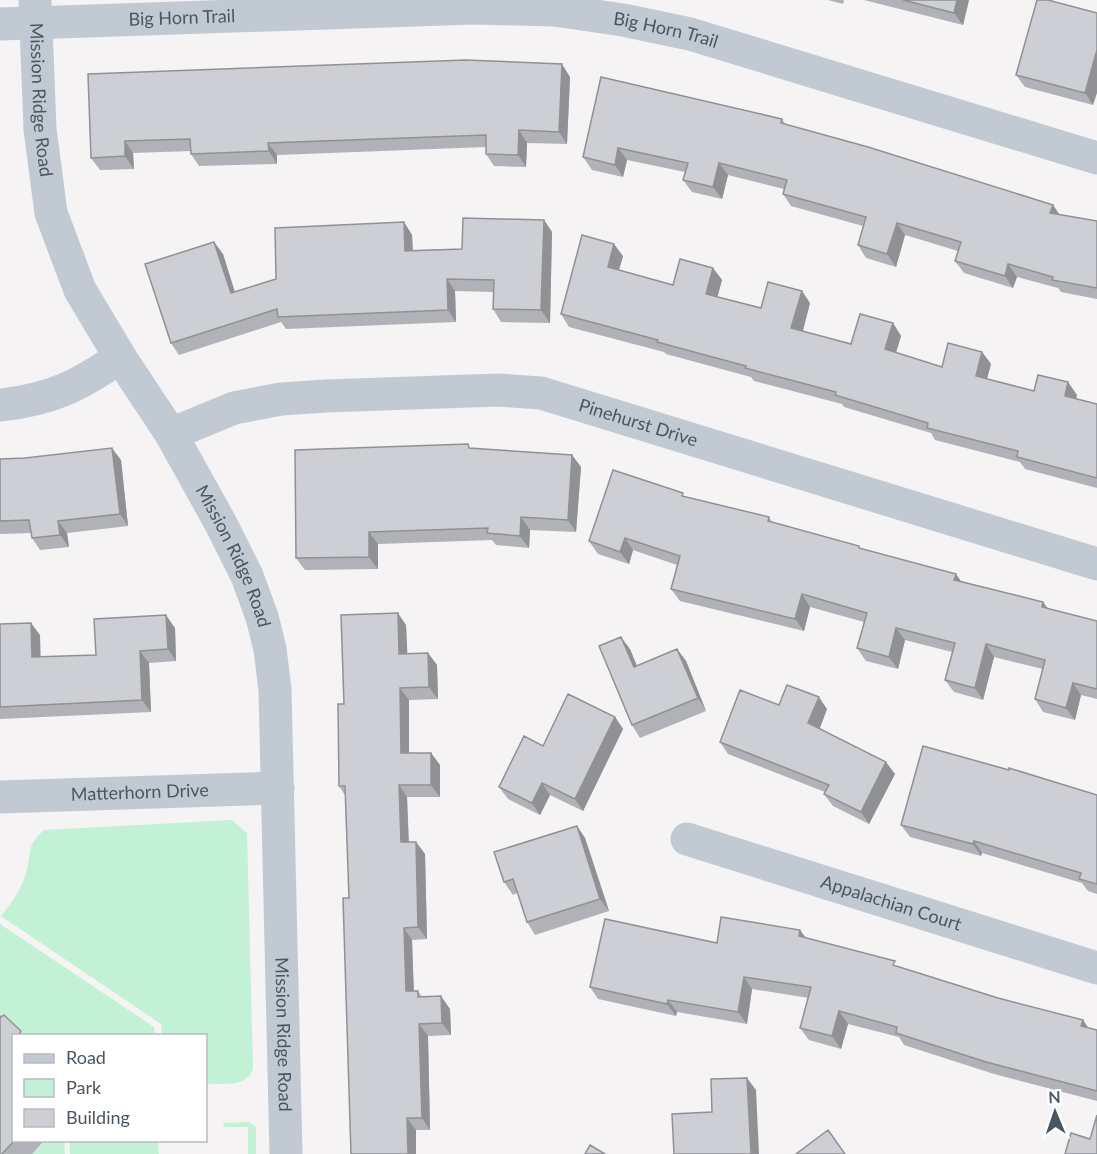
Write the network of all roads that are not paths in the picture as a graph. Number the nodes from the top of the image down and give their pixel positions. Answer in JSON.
{"nodes":[{"id":1,"x":36,"y":12,"type":"edge"},
{"id":2,"x":0,"y":24,"type":"edge"},
{"id":3,"x":1097,"y":158,"type":"edge"},
{"id":4,"x":120,"y":357,"type":"junction"},
{"id":5,"x":0,"y":405,"type":"edge"},
{"id":6,"x":171,"y":434,"type":"junction"},
{"id":7,"x":1097,"y":564,"type":"edge"},
{"id":8,"x":278,"y":788,"type":"junction"},
{"id":9,"x":0,"y":797,"type":"edge"},
{"id":10,"x":687,"y":839,"type":"dead end"},
{"id":11,"x":1097,"y":968,"type":"edge"},
{"id":12,"x":286,"y":1154,"type":"edge"}],
"edges":[{"from":1,"to":2,"type":"street","name":"Big Horn Trail"},
{"from":1,"to":3,"type":"street","name":"Big Horn Trail"},
{"from":1,"to":4,"type":"street","name":"Mission Ridge Road"},
{"from":4,"to":5,"type":"street"},
{"from":4,"to":6,"type":"street","name":"Mission Ridge Road"},
{"from":6,"to":7,"type":"street","name":"Pinehurst Drive"},
{"from":6,"to":8,"type":"street","name":"Mission Ridge Road"},
{"from":8,"to":9,"type":"street","name":"Matterhorn Drive"},
{"from":8,"to":12,"type":"street","name":"Mission Ridge Road"},
{"from":10,"to":11,"type":"street","name":"Appalachian Court"}]}
